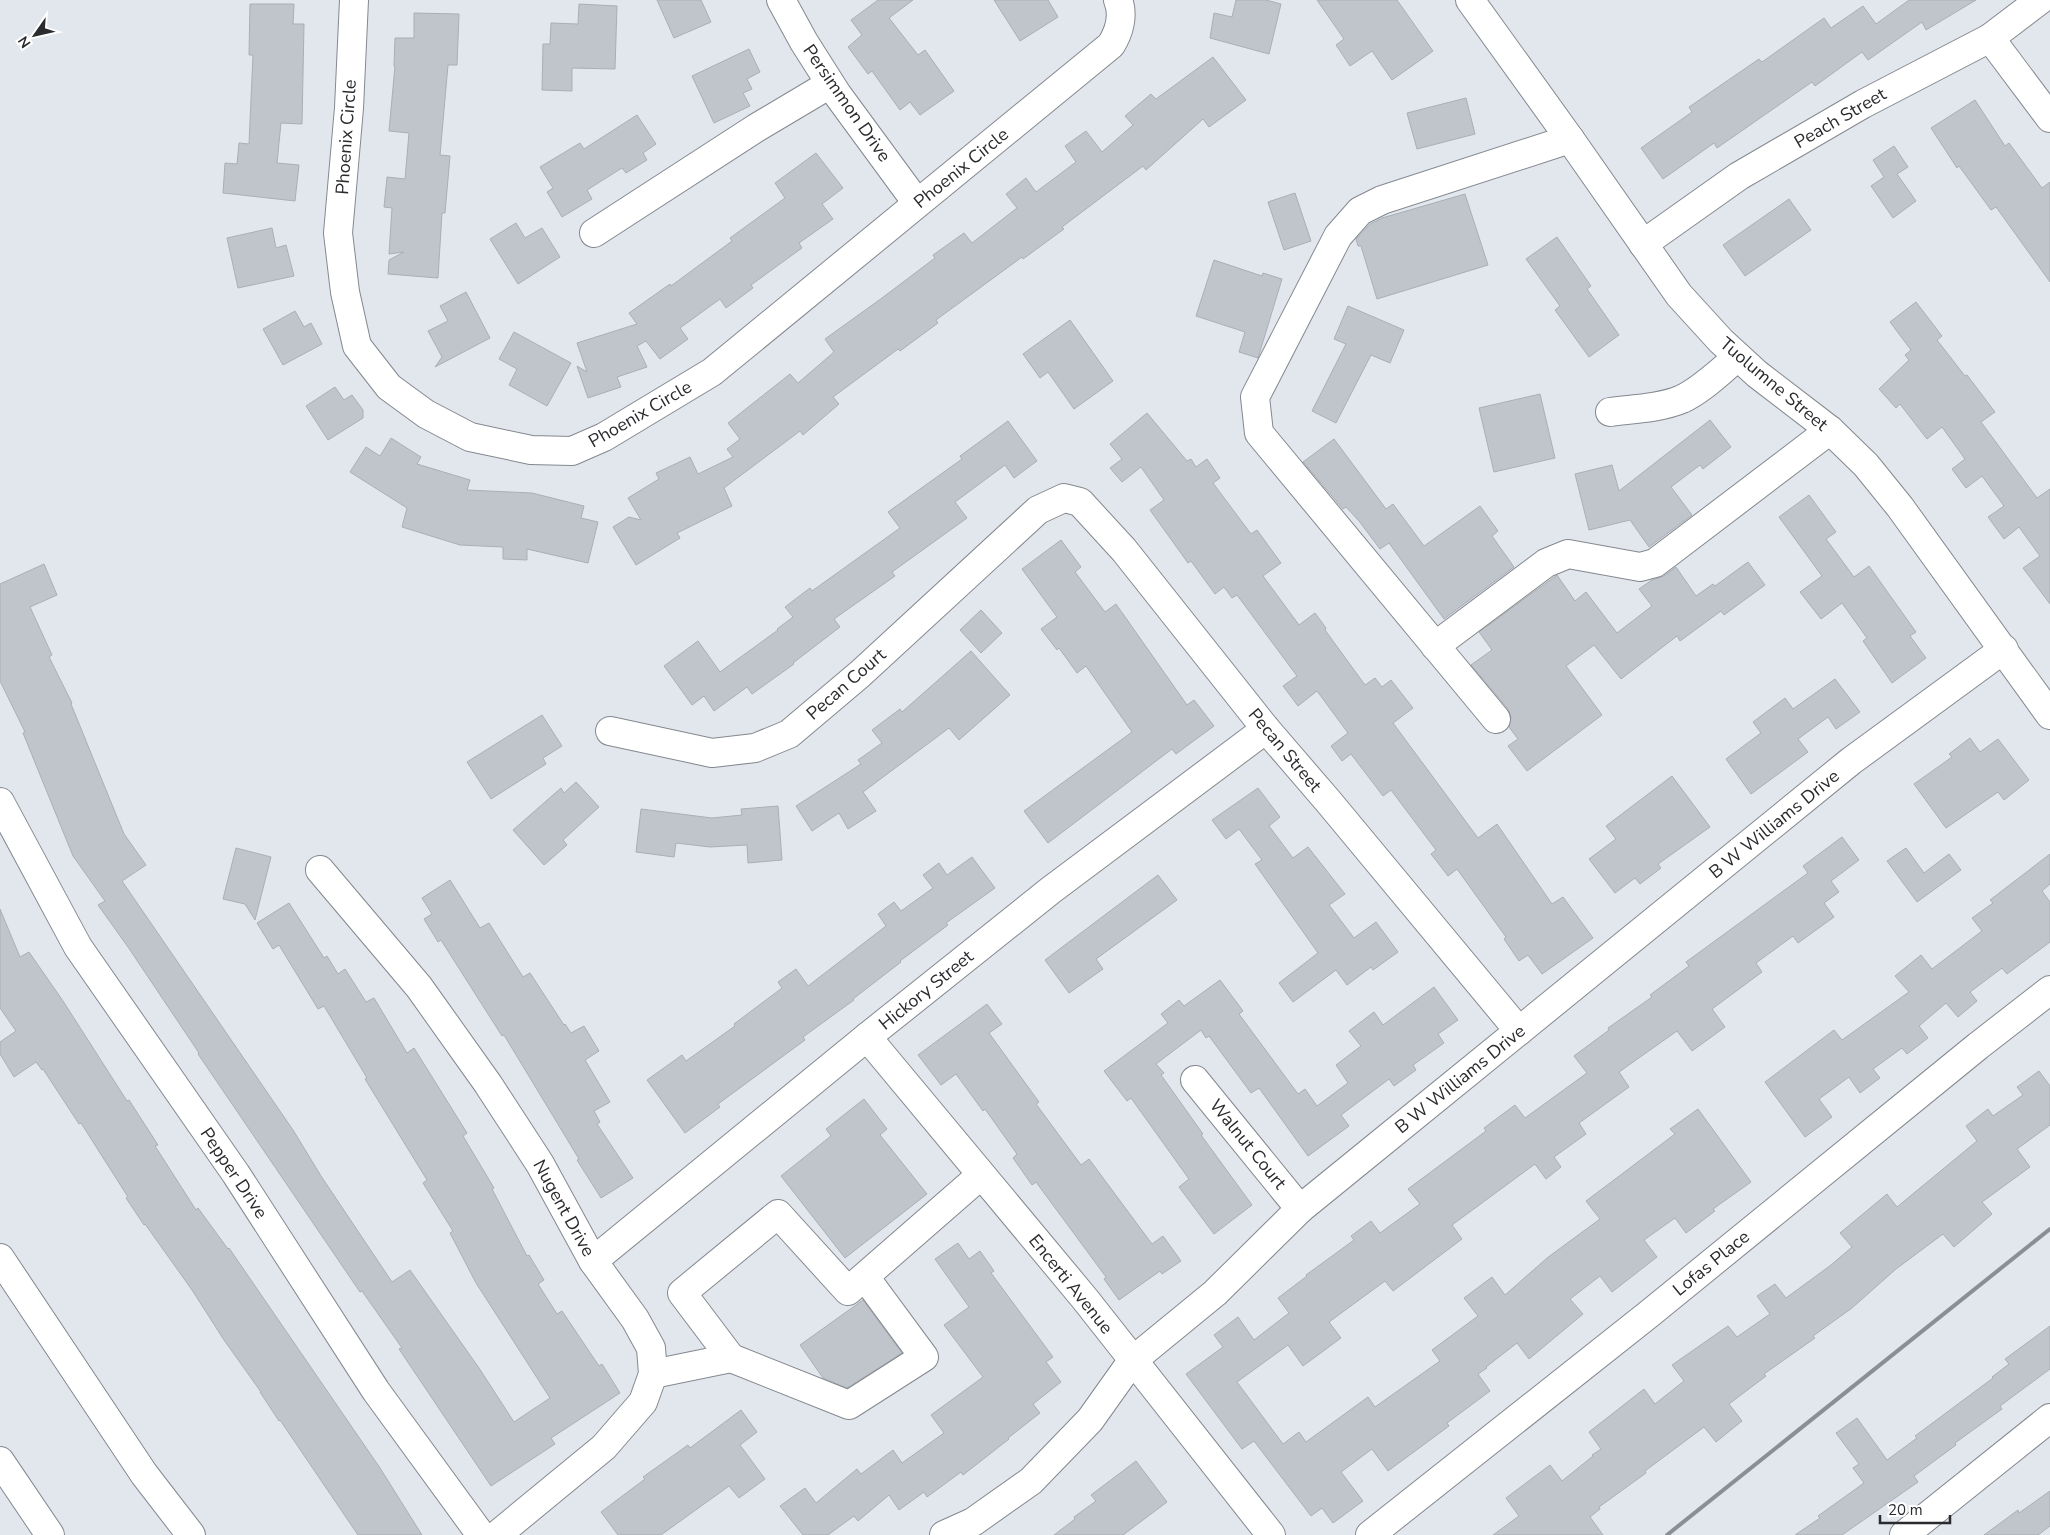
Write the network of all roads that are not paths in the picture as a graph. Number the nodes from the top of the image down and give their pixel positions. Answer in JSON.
{"nodes":[{"id":1,"x":354,"y":0,"type":"edge"},
{"id":2,"x":781,"y":0,"type":"edge"},
{"id":3,"x":1118,"y":0,"type":"edge"},
{"id":4,"x":1470,"y":0,"type":"edge"},
{"id":5,"x":2040,"y":0,"type":"edge"},
{"id":6,"x":1990,"y":38,"type":"junction"},
{"id":7,"x":830,"y":84,"type":"junction"},
{"id":8,"x":2050,"y":118,"type":"edge"},
{"id":9,"x":1570,"y":139,"type":"junction"},
{"id":10,"x":917,"y":203,"type":"junction"},
{"id":11,"x":594,"y":233,"type":"dead end"},
{"id":12,"x":1643,"y":244,"type":"junction"},
{"id":13,"x":1738,"y":357,"type":"junction"},
{"id":14,"x":1610,"y":412,"type":"dead end"},
{"id":15,"x":1830,"y":430,"type":"junction"},
{"id":16,"x":1040,"y":510,"type":"joint"},
{"id":17,"x":1435,"y":646,"type":"junction"},
{"id":18,"x":2004,"y":649,"type":"junction"},
{"id":19,"x":2050,"y":715,"type":"edge"},
{"id":20,"x":1496,"y":719,"type":"dead end"},
{"id":21,"x":1266,"y":729,"type":"junction"},
{"id":22,"x":610,"y":731,"type":"dead end"},
{"id":23,"x":0,"y":802,"type":"edge"},
{"id":24,"x":320,"y":870,"type":"dead end"},
{"id":25,"x":2050,"y":990,"type":"edge"},
{"id":26,"x":1519,"y":1031,"type":"junction"},
{"id":27,"x":867,"y":1037,"type":"junction"},
{"id":28,"x":1195,"y":1080,"type":"dead end"},
{"id":29,"x":982,"y":1175,"type":"junction"},
{"id":30,"x":1300,"y":1209,"type":"junction"},
{"id":31,"x":0,"y":1258,"type":"edge"},
{"id":32,"x":593,"y":1261,"type":"junction"},
{"id":33,"x":865,"y":1277,"type":"junction"},
{"id":34,"x":731,"y":1358,"type":"junction"},
{"id":35,"x":1132,"y":1361,"type":"junction"},
{"id":36,"x":653,"y":1374,"type":"junction"},
{"id":37,"x":2050,"y":1418,"type":"edge"},
{"id":38,"x":0,"y":1461,"type":"edge"},
{"id":39,"x":50,"y":1535,"type":"edge"},
{"id":40,"x":191,"y":1535,"type":"edge"},
{"id":41,"x":481,"y":1535,"type":"edge"},
{"id":42,"x":498,"y":1535,"type":"edge"},
{"id":43,"x":944,"y":1535,"type":"edge"},
{"id":44,"x":1271,"y":1535,"type":"edge"},
{"id":45,"x":1370,"y":1535,"type":"edge"},
{"id":46,"x":1904,"y":1535,"type":"edge"}],
"edges":[{"from":1,"to":10,"type":"street","name":"Phoenix Circle"},
{"from":2,"to":7,"type":"street","name":"Persimmon Drive"},
{"from":3,"to":10,"type":"street","name":"Phoenix Circle"},
{"from":4,"to":9,"type":"street","name":"Tuolumne Street"},
{"from":5,"to":6,"type":"street","name":"Peach Street"},
{"from":6,"to":8,"type":"street"},
{"from":6,"to":12,"type":"street","name":"Peach Street"},
{"from":7,"to":10,"type":"street","name":"Persimmon Drive"},
{"from":7,"to":11,"type":"street"},
{"from":9,"to":12,"type":"street","name":"Tuolumne Street"},
{"from":9,"to":17,"type":"street"},
{"from":12,"to":13,"type":"street","name":"Tuolumne Street"},
{"from":13,"to":14,"type":"street"},
{"from":13,"to":15,"type":"street","name":"Tuolumne Street"},
{"from":15,"to":17,"type":"street"},
{"from":15,"to":18,"type":"street","name":"Tuolumne Street"},
{"from":16,"to":21,"type":"street","name":"Pecan Street"},
{"from":16,"to":22,"type":"street","name":"Pecan Court"},
{"from":17,"to":20,"type":"street"},
{"from":18,"to":19,"type":"street","name":"Tuolumne Street"},
{"from":18,"to":26,"type":"street","name":"B W Williams Drive"},
{"from":21,"to":26,"type":"street","name":"Pecan Street"},
{"from":21,"to":27,"type":"street","name":"Hickory Street"},
{"from":23,"to":41,"type":"street","name":"Pepper Drive"},
{"from":24,"to":32,"type":"street","name":"Nugent Drive"},
{"from":25,"to":45,"type":"street","name":"Lofas Place"},
{"from":26,"to":30,"type":"street","name":"B W Williams Drive"},
{"from":27,"to":29,"type":"street","name":"Encerti Avenue"},
{"from":27,"to":32,"type":"street","name":"Hickory Street"},
{"from":28,"to":30,"type":"street","name":"Walnut Court"},
{"from":29,"to":33,"type":"street"},
{"from":29,"to":35,"type":"street","name":"Encerti Avenue"},
{"from":30,"to":35,"type":"street","name":"B W Williams Drive"},
{"from":31,"to":40,"type":"street"},
{"from":32,"to":36,"type":"street","name":"Nugent Drive"},
{"from":33,"to":34,"type":"street"},
{"from":33,"to":34,"type":"street"},
{"from":34,"to":36,"type":"street"},
{"from":35,"to":43,"type":"street","name":"B W Williams Drive"},
{"from":35,"to":44,"type":"street","name":"Encerti Avenue"},
{"from":36,"to":42,"type":"street","name":"Nugent Drive"},
{"from":37,"to":46,"type":"street"},
{"from":38,"to":39,"type":"street"}]}
